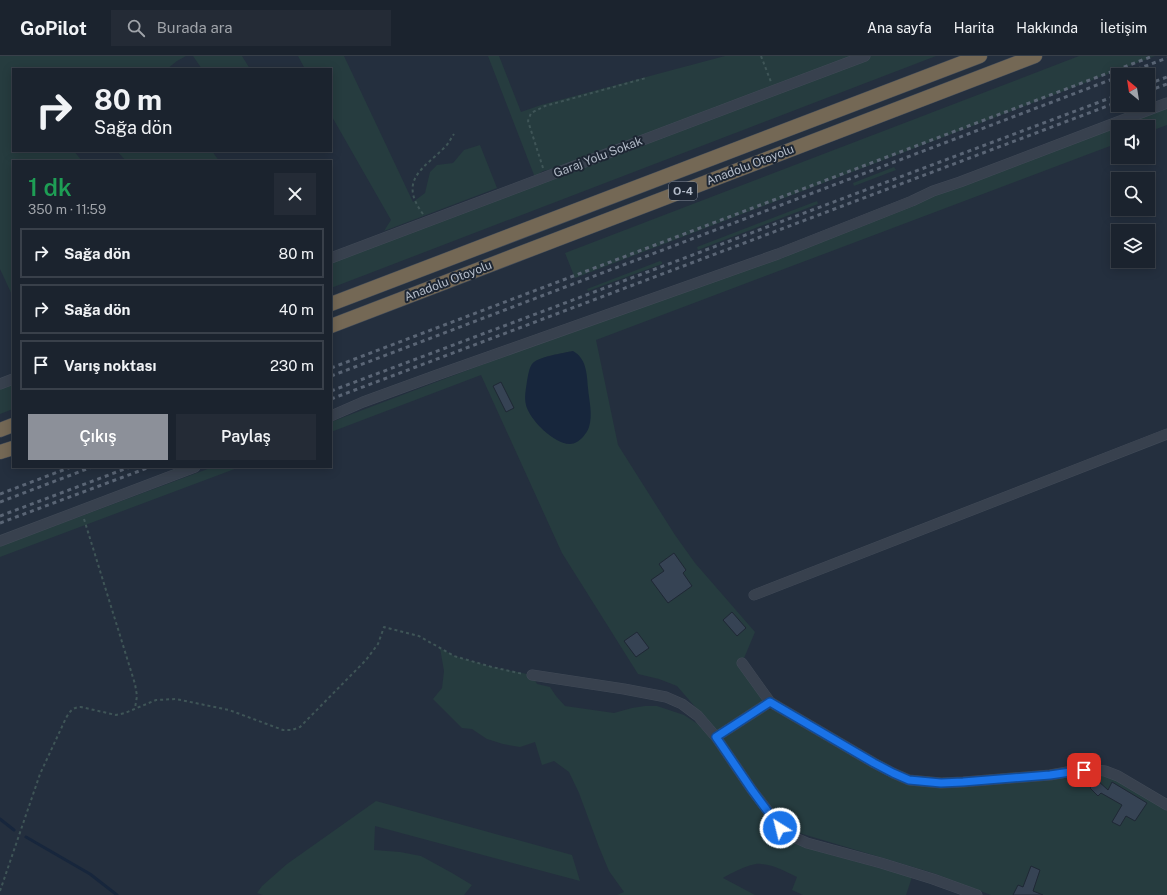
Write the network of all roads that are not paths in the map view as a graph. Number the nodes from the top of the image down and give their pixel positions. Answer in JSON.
{"nodes":[{"id":1,"x":865,"y":56,"type":"edge"},
{"id":2,"x":980,"y":56,"type":"edge"},
{"id":3,"x":1035,"y":56,"type":"edge"},
{"id":4,"x":1167,"y":103,"type":"edge"},
{"id":5,"x":332,"y":258,"type":"edge"},
{"id":6,"x":332,"y":304,"type":"edge"},
{"id":7,"x":332,"y":326,"type":"edge"},
{"id":8,"x":12,"y":379,"type":"edge"},
{"id":9,"x":0,"y":384,"type":"edge"},
{"id":10,"x":332,"y":416,"type":"edge"},
{"id":11,"x":12,"y":425,"type":"edge"},
{"id":12,"x":0,"y":430,"type":"edge"},
{"id":13,"x":1167,"y":434,"type":"edge"},
{"id":14,"x":12,"y":448,"type":"edge"},
{"id":15,"x":0,"y":452,"type":"edge"},
{"id":16,"x":192,"y":468,"type":"edge"},
{"id":17,"x":0,"y":541,"type":"edge"},
{"id":18,"x":754,"y":595,"type":"dead end"},
{"id":19,"x":742,"y":663,"type":"dead end"},
{"id":20,"x":532,"y":676,"type":"road end"},
{"id":21,"x":770,"y":702,"type":"junction"},
{"id":22,"x":716,"y":737,"type":"junction"},
{"id":23,"x":1167,"y":805,"type":"edge"},
{"id":24,"x":977,"y":895,"type":"edge"}],
"edges":[{"from":1,"to":5,"type":"street","name":"Garaj Yolu Sokak"},
{"from":2,"to":6,"type":"highway","name":"Anadolu Otoyolu","number":"O-4"},
{"from":3,"to":7,"type":"highway","name":"Anadolu Otoyolu","number":"O-4"},
{"from":4,"to":10,"type":"street"},
{"from":8,"to":9,"type":"street"},
{"from":11,"to":12,"type":"highway"},
{"from":13,"to":18,"type":"street"},
{"from":14,"to":15,"type":"highway"},
{"from":16,"to":17,"type":"street"},
{"from":19,"to":21,"type":"street"},
{"from":20,"to":22,"type":"street"},
{"from":21,"to":22,"type":"street"},
{"from":21,"to":23,"type":"street"},
{"from":22,"to":24,"type":"street"}]}
